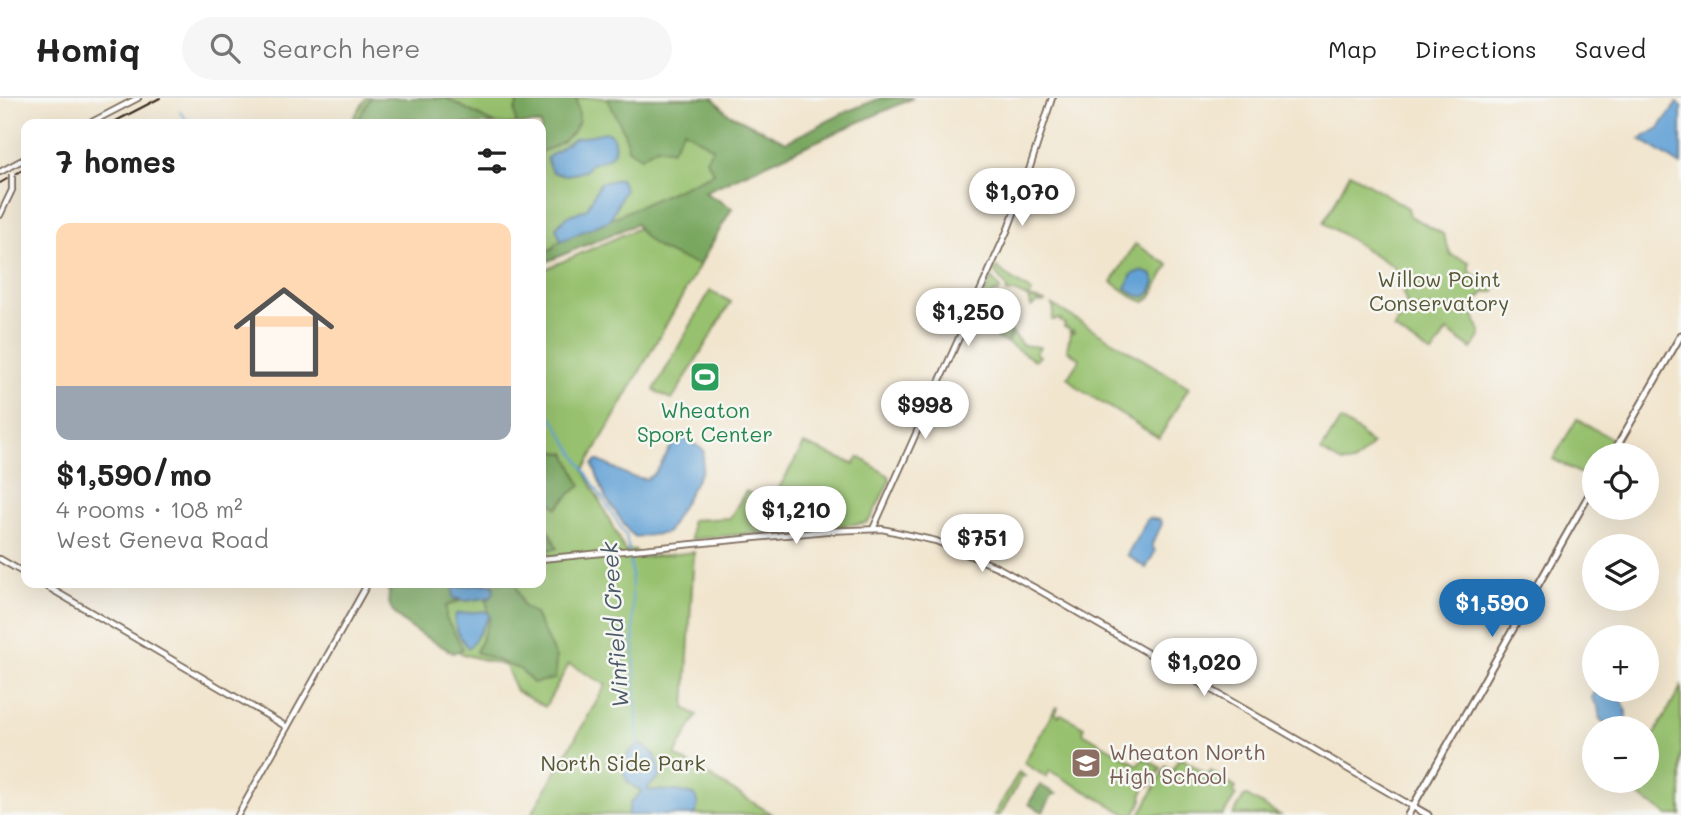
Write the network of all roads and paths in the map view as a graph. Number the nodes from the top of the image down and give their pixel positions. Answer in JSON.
{"nodes":[{"id":1,"x":138,"y":98,"type":"edge"},
{"id":2,"x":1052,"y":98,"type":"edge"},
{"id":3,"x":98,"y":119,"type":"edge"},
{"id":4,"x":21,"y":161,"type":"edge"},
{"id":5,"x":9,"y":167,"type":"junction"},
{"id":6,"x":0,"y":172,"type":"edge"},
{"id":7,"x":9,"y":199,"type":"junction"},
{"id":8,"x":0,"y":204,"type":"edge"},
{"id":9,"x":0,"y":215,"type":"edge"},
{"id":10,"x":1681,"y":335,"type":"edge"},
{"id":11,"x":1619,"y":443,"type":"edge"},
{"id":12,"x":1582,"y":507,"type":"edge"},
{"id":13,"x":873,"y":529,"type":"junction"},
{"id":14,"x":0,"y":559,"type":"edge"},
{"id":15,"x":546,"y":559,"type":"edge"},
{"id":16,"x":21,"y":571,"type":"edge"},
{"id":17,"x":50,"y":588,"type":"edge"},
{"id":18,"x":366,"y":588,"type":"edge"},
{"id":19,"x":287,"y":727,"type":"junction"},
{"id":20,"x":1412,"y":806,"type":"junction"},
{"id":21,"x":237,"y":815,"type":"edge"},
{"id":22,"x":1408,"y":815,"type":"edge"},
{"id":23,"x":1428,"y":815,"type":"edge"}],
"edges":[{"from":1,"to":3,"type":"street"},
{"from":2,"to":13,"type":"street"},
{"from":4,"to":5,"type":"street"},
{"from":5,"to":6,"type":"street"},
{"from":5,"to":7,"type":"street","bridge":true},
{"from":7,"to":8,"type":"street"},
{"from":7,"to":9,"type":"street"},
{"from":10,"to":11,"type":"main road"},
{"from":12,"to":20,"type":"main road"},
{"from":13,"to":15,"type":"street"},
{"from":13,"to":20,"type":"street"},
{"from":14,"to":16,"type":"street"},
{"from":17,"to":19,"type":"street"},
{"from":18,"to":19,"type":"street"},
{"from":19,"to":21,"type":"street"},
{"from":20,"to":22,"type":"main road"},
{"from":20,"to":23,"type":"main road"}]}
